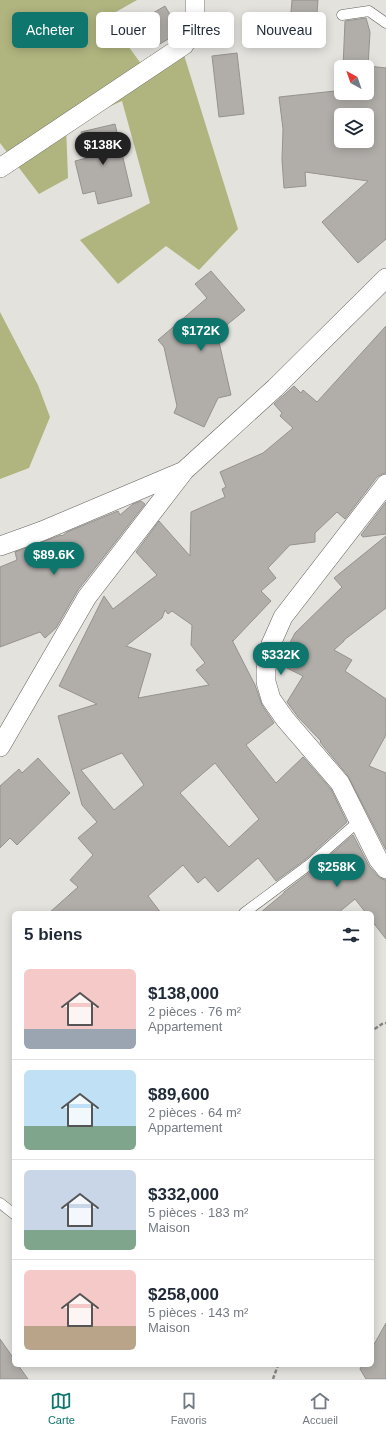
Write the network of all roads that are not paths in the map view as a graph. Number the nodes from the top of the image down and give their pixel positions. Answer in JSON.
{"nodes":[{"id":1,"x":195,"y":0,"type":"edge"},
{"id":2,"x":342,"y":15,"type":"dead end"},
{"id":3,"x":386,"y":23,"type":"edge"},
{"id":4,"x":0,"y":168,"type":"edge"},
{"id":5,"x":386,"y":278,"type":"edge"},
{"id":6,"x":185,"y":470,"type":"junction"},
{"id":7,"x":386,"y":484,"type":"edge"},
{"id":8,"x":0,"y":546,"type":"edge"},
{"id":9,"x":0,"y":747,"type":"edge"},
{"id":10,"x":360,"y":821,"type":"junction"},
{"id":11,"x":386,"y":869,"type":"edge"},
{"id":12,"x":246,"y":911,"type":"edge"},
{"id":13,"x":0,"y":1203,"type":"edge"},
{"id":14,"x":12,"y":1212,"type":"edge"}],
"edges":[{"from":1,"to":4,"type":"street"},
{"from":2,"to":3,"type":"lane"},
{"from":5,"to":6,"type":"street"},
{"from":6,"to":8,"type":"street"},
{"from":6,"to":9,"type":"street"},
{"from":7,"to":10,"type":"street"},
{"from":10,"to":11,"type":"street"},
{"from":10,"to":12,"type":"lane"},
{"from":13,"to":14,"type":"lane"}]}
